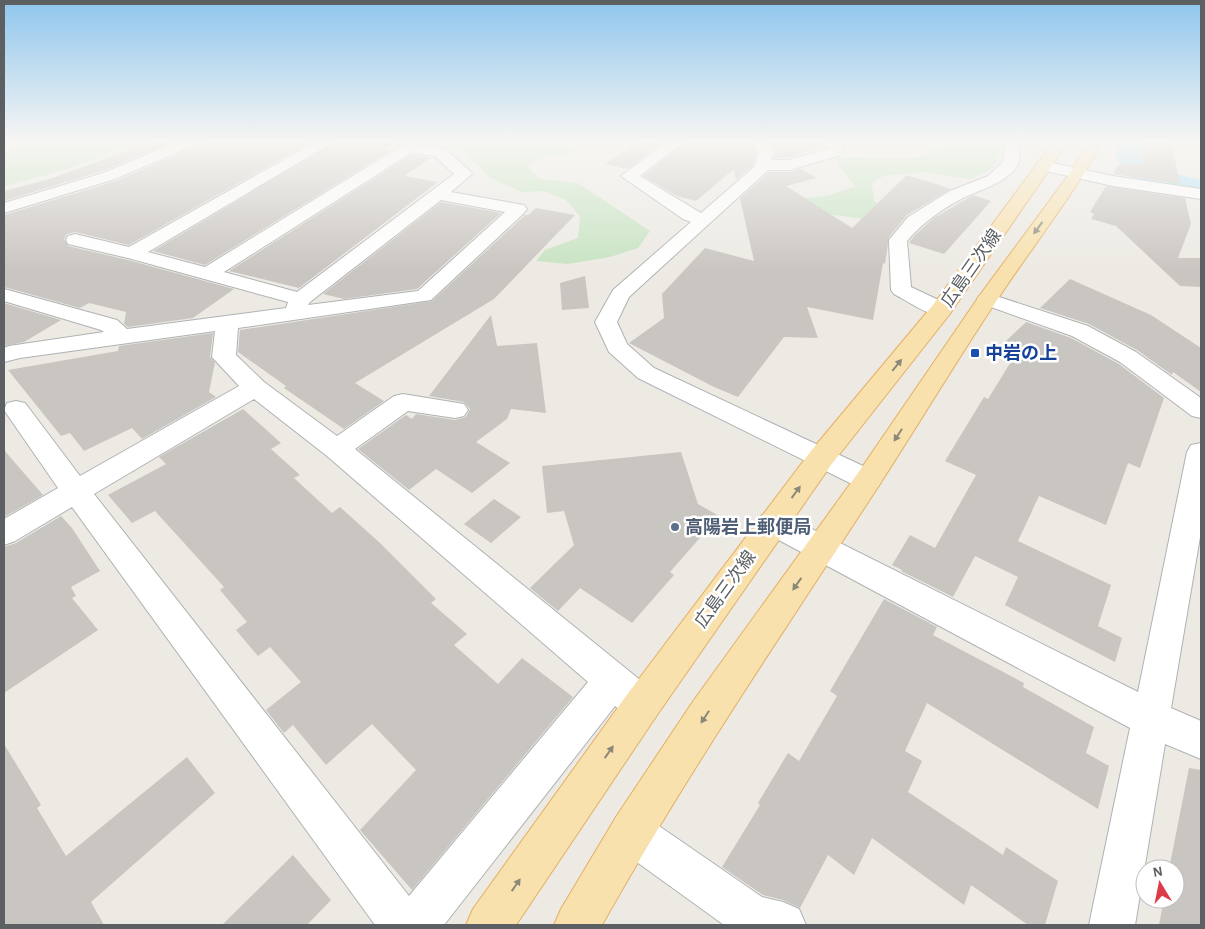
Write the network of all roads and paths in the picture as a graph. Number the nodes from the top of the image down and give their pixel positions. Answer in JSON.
{"nodes":[{"id":1,"x":82,"y":184,"type":"edge"},
{"id":2,"x":252,"y":184,"type":"edge"},
{"id":3,"x":350,"y":184,"type":"edge"},
{"id":4,"x":450,"y":184,"type":"edge"},
{"id":5,"x":642,"y":184,"type":"edge"},
{"id":6,"x":744,"y":184,"type":"edge"},
{"id":7,"x":981,"y":184,"type":"edge"},
{"id":8,"x":1030,"y":184,"type":"edge"},
{"id":9,"x":1070,"y":184,"type":"edge"},
{"id":10,"x":1141,"y":184,"type":"edge"},
{"id":11,"x":1194,"y":193,"type":"edge"},
{"id":12,"x":436,"y":194,"type":"junction"},
{"id":13,"x":1201,"y":205,"type":"edge"},
{"id":14,"x":4,"y":208,"type":"edge"},
{"id":15,"x":704,"y":220,"type":"junction"},
{"id":16,"x":75,"y":240,"type":"dead end"},
{"id":17,"x":132,"y":253,"type":"junction"},
{"id":18,"x":209,"y":273,"type":"junction"},
{"id":19,"x":4,"y":295,"type":"edge"},
{"id":20,"x":987,"y":299,"type":"junction"},
{"id":21,"x":298,"y":306,"type":"junction"},
{"id":22,"x":941,"y":310,"type":"junction"},
{"id":23,"x":227,"y":322,"type":"junction"},
{"id":24,"x":121,"y":336,"type":"junction"},
{"id":25,"x":4,"y":354,"type":"edge"},
{"id":26,"x":256,"y":388,"type":"junction"},
{"id":27,"x":16,"y":409,"type":"dead end"},
{"id":28,"x":455,"y":410,"type":"dead end"},
{"id":29,"x":1201,"y":410,"type":"edge"},
{"id":30,"x":337,"y":449,"type":"junction"},
{"id":31,"x":1201,"y":452,"type":"edge"},
{"id":32,"x":821,"y":458,"type":"junction"},
{"id":33,"x":868,"y":480,"type":"junction"},
{"id":34,"x":76,"y":491,"type":"junction"},
{"id":35,"x":773,"y":523,"type":"junction"},
{"id":36,"x":4,"y":533,"type":"edge"},
{"id":37,"x":822,"y":548,"type":"junction"},
{"id":38,"x":627,"y":693,"type":"junction"},
{"id":39,"x":1150,"y":718,"type":"junction"},
{"id":40,"x":1201,"y":740,"type":"edge"},
{"id":41,"x":631,"y":832,"type":"junction"},
{"id":42,"x":403,"y":925,"type":"edge"},
{"id":43,"x":415,"y":925,"type":"edge"},
{"id":44,"x":489,"y":925,"type":"edge"},
{"id":45,"x":577,"y":925,"type":"edge"},
{"id":46,"x":783,"y":925,"type":"edge"},
{"id":47,"x":1112,"y":925,"type":"edge"}],
"edges":[{"from":1,"to":14,"type":"street"},
{"from":2,"to":17,"type":"street"},
{"from":3,"to":18,"type":"street"},
{"from":4,"to":12,"type":"street"},
{"from":5,"to":15,"type":"street"},
{"from":6,"to":15,"type":"street"},
{"from":7,"to":22,"type":"street"},
{"from":8,"to":22,"type":"main road","name":"広島三次線"},
{"from":9,"to":20,"type":"main road","name":"広島三次線","one_way":true},
{"from":10,"to":11,"type":"street"},
{"from":11,"to":13,"type":"street"},
{"from":12,"to":21,"type":"street"},
{"from":12,"to":21,"type":"street"},
{"from":15,"to":32,"type":"street"},
{"from":16,"to":17,"type":"street"},
{"from":17,"to":18,"type":"street"},
{"from":18,"to":21,"type":"street"},
{"from":19,"to":24,"type":"street"},
{"from":20,"to":29,"type":"street"},
{"from":20,"to":33,"type":"main road","name":"広島三次線","one_way":true},
{"from":21,"to":23,"type":"street"},
{"from":32,"to":22,"type":"main road","name":"広島三次線","one_way":true},
{"from":23,"to":24,"type":"street"},
{"from":23,"to":26,"type":"street"},
{"from":24,"to":25,"type":"street"},
{"from":26,"to":30,"type":"street"},
{"from":26,"to":34,"type":"street"},
{"from":27,"to":34,"type":"street"},
{"from":28,"to":30,"type":"street"},
{"from":30,"to":38,"type":"street"},
{"from":31,"to":39,"type":"street"},
{"from":32,"to":33,"type":"street"},
{"from":35,"to":32,"type":"main road","name":"広島三次線","one_way":true},
{"from":33,"to":37,"type":"main road","name":"広島三次線"},
{"from":34,"to":36,"type":"street"},
{"from":34,"to":42,"type":"street"},
{"from":35,"to":37,"type":"street"},
{"from":35,"to":38,"type":"main road","name":"広島三次線"},
{"from":37,"to":39,"type":"street"},
{"from":37,"to":41,"type":"main road","name":"広島三次線","one_way":true},
{"from":38,"to":43,"type":"street"},
{"from":44,"to":38,"type":"main road","name":"広島三次線","one_way":true},
{"from":39,"to":40,"type":"street"},
{"from":39,"to":47,"type":"street"},
{"from":41,"to":45,"type":"main road","name":"広島三次線"},
{"from":41,"to":46,"type":"street"}]}
